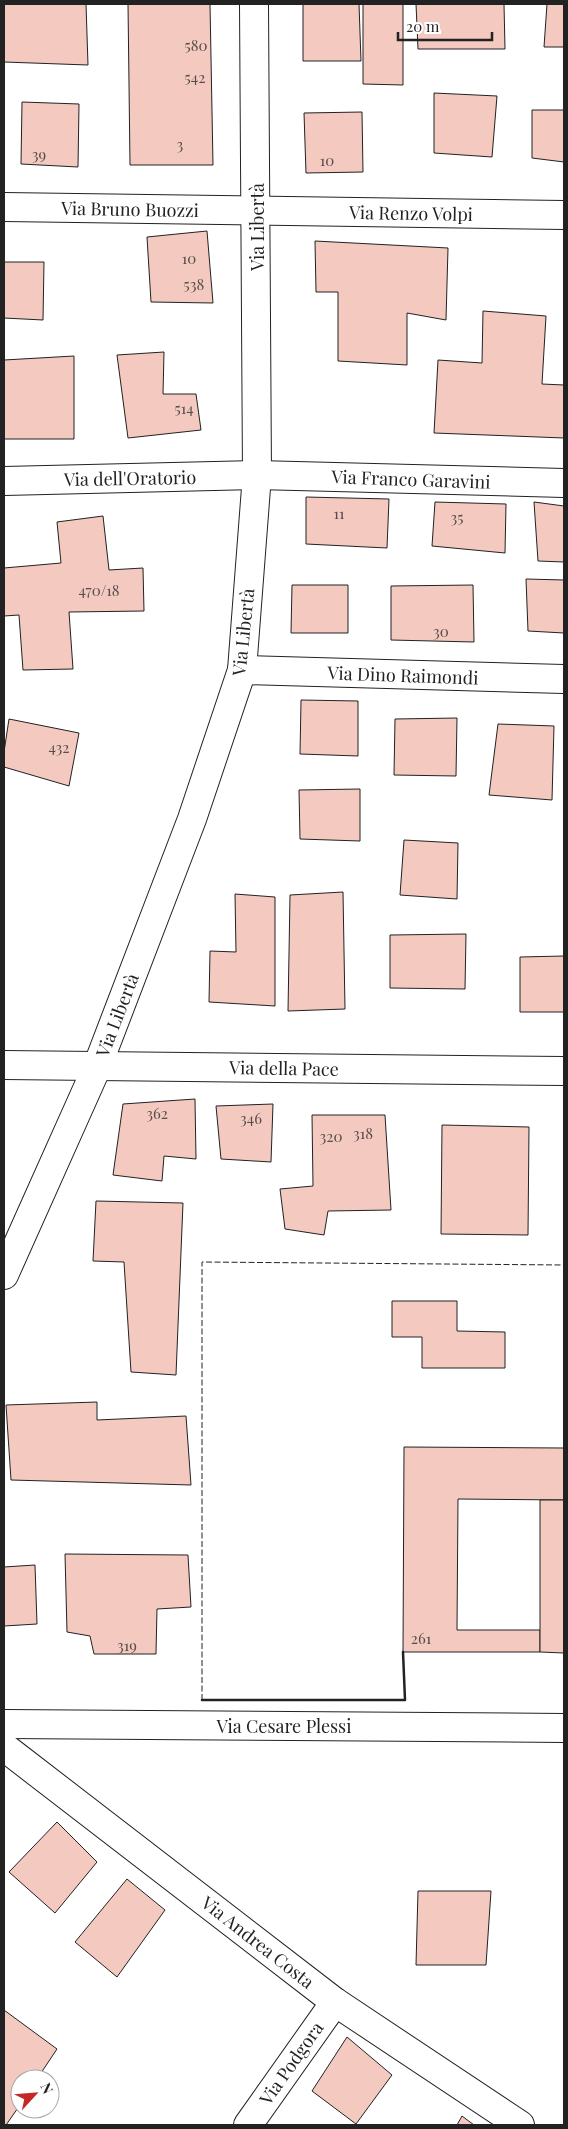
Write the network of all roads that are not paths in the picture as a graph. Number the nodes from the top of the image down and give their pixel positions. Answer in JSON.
{"nodes":[{"id":1,"x":254,"y":4,"type":"edge"},
{"id":2,"x":4,"y":207,"type":"edge"},
{"id":3,"x":257,"y":210,"type":"junction"},
{"id":4,"x":564,"y":216,"type":"edge"},
{"id":5,"x":257,"y":475,"type":"junction"},
{"id":6,"x":4,"y":481,"type":"edge"},
{"id":7,"x":564,"y":483,"type":"edge"},
{"id":8,"x":242,"y":670,"type":"junction"},
{"id":9,"x":564,"y":679,"type":"edge"},
{"id":10,"x":4,"y":1065,"type":"edge"},
{"id":11,"x":97,"y":1066,"type":"junction"},
{"id":12,"x":564,"y":1071,"type":"edge"},
{"id":13,"x":4,"y":1275,"type":"edge"},
{"id":14,"x":4,"y":1724,"type":"edge"},
{"id":15,"x":564,"y":1728,"type":"edge"},
{"id":16,"x":4,"y":1747,"type":"edge"},
{"id":17,"x":334,"y":2002,"type":"junction"},
{"id":18,"x":248,"y":2125,"type":"edge"},
{"id":19,"x":520,"y":2125,"type":"edge"}],
"edges":[{"from":1,"to":3,"type":"street","name":"Via Libertà"},
{"from":2,"to":3,"type":"street","name":"Via Bruno Buozzi"},
{"from":3,"to":4,"type":"street","name":"Via Renzo Volpi"},
{"from":3,"to":5,"type":"street","name":"Via Libertà"},
{"from":5,"to":6,"type":"street","name":"Via dell'Oratorio"},
{"from":5,"to":7,"type":"street","name":"Via Franco Garavini"},
{"from":5,"to":8,"type":"street","name":"Via Libertà"},
{"from":8,"to":9,"type":"street","name":"Via Dino Raimondi"},
{"from":8,"to":11,"type":"street","name":"Via Libertà"},
{"from":10,"to":11,"type":"street","name":"Via della Pace"},
{"from":11,"to":12,"type":"street","name":"Via della Pace"},
{"from":11,"to":13,"type":"street","name":"Via Libertà"},
{"from":14,"to":15,"type":"street","name":"Via Cesare Plessi"},
{"from":16,"to":17,"type":"street","name":"Via Andrea Costa"},
{"from":17,"to":18,"type":"street","name":"Via Podgora"},
{"from":17,"to":19,"type":"street","name":"Via Andrea Costa"}]}
